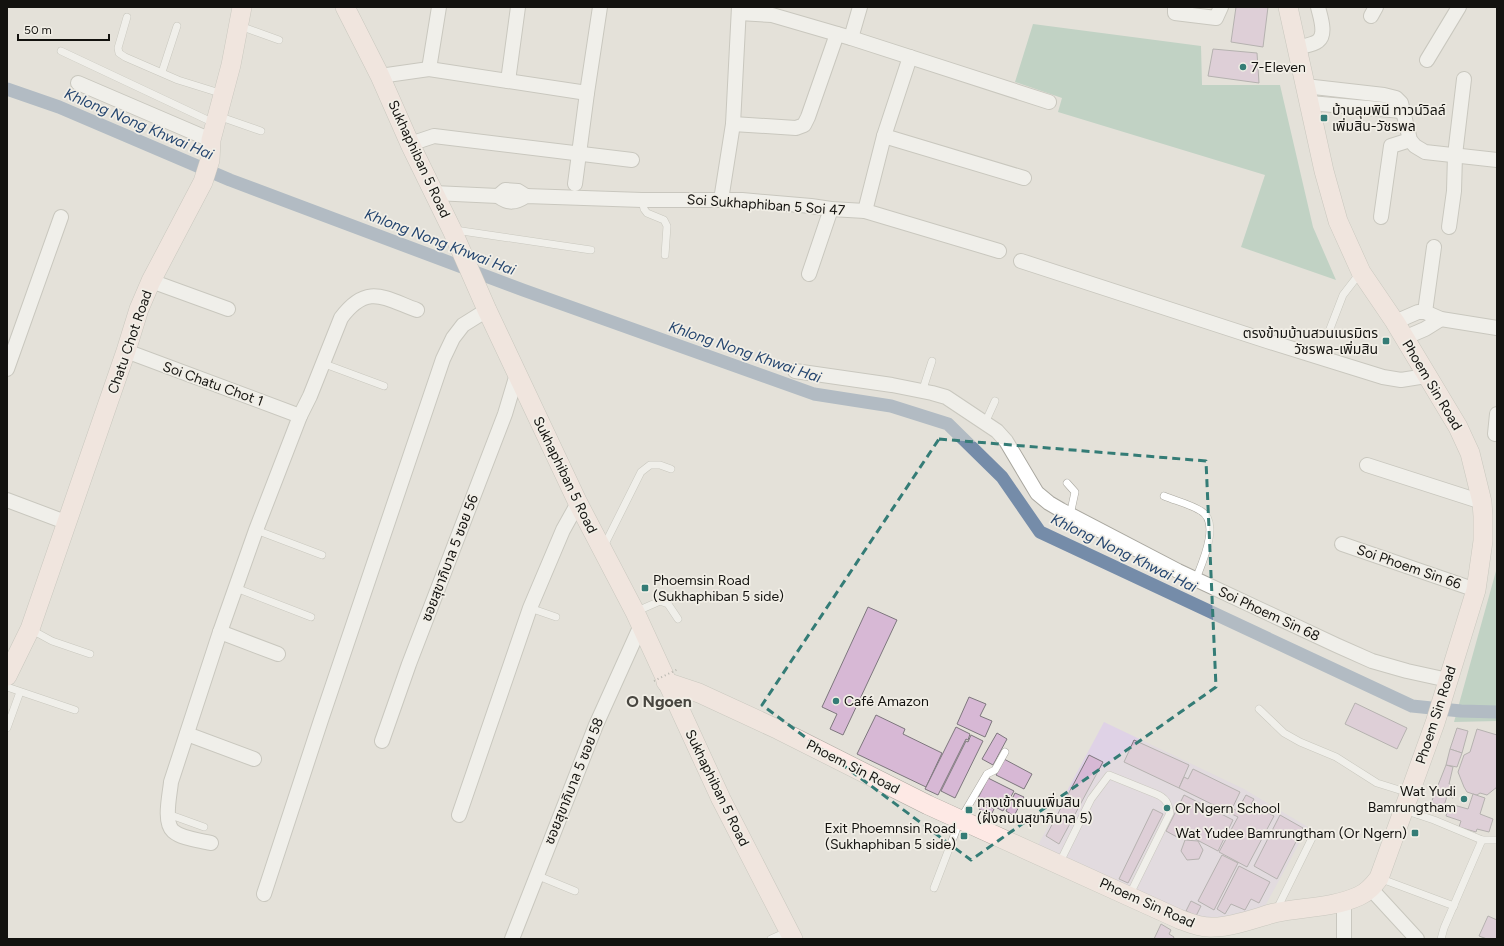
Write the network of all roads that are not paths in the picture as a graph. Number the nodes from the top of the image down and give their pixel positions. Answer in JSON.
{"nodes":[{"id":1,"x":242,"y":7,"type":"edge"},
{"id":2,"x":345,"y":7,"type":"edge"},
{"id":3,"x":439,"y":7,"type":"edge"},
{"id":4,"x":518,"y":7,"type":"edge"},
{"id":5,"x":600,"y":7,"type":"edge"},
{"id":6,"x":860,"y":7,"type":"edge"},
{"id":7,"x":1175,"y":7,"type":"edge"},
{"id":8,"x":1221,"y":7,"type":"edge"},
{"id":9,"x":1288,"y":7,"type":"edge"},
{"id":10,"x":1318,"y":7,"type":"edge"},
{"id":11,"x":1459,"y":7,"type":"edge"},
{"id":12,"x":739,"y":10,"type":"edge"},
{"id":13,"x":773,"y":11,"type":"edge"},
{"id":14,"x":127,"y":16,"type":"dead end"},
{"id":15,"x":177,"y":26,"type":"dead end"},
{"id":16,"x":239,"y":26,"type":"junction"},
{"id":17,"x":837,"y":34,"type":"junction"},
{"id":18,"x":851,"y":38,"type":"junction"},
{"id":19,"x":279,"y":40,"type":"dead end"},
{"id":20,"x":1297,"y":48,"type":"junction"},
{"id":21,"x":61,"y":51,"type":"dead end"},
{"id":22,"x":910,"y":57,"type":"junction"},
{"id":23,"x":1427,"y":60,"type":"dead end"},
{"id":24,"x":430,"y":69,"type":"junction"},
{"id":25,"x":162,"y":72,"type":"junction"},
{"id":26,"x":380,"y":76,"type":"junction"},
{"id":27,"x":1464,"y":79,"type":"dead end"},
{"id":28,"x":508,"y":81,"type":"junction"},
{"id":29,"x":78,"y":83,"type":"dead end"},
{"id":30,"x":587,"y":93,"type":"junction"},
{"id":31,"x":223,"y":94,"type":"junction"},
{"id":32,"x":1308,"y":95,"type":"junction"},
{"id":33,"x":1049,"y":102,"type":"dead end"},
{"id":34,"x":733,"y":124,"type":"junction"},
{"id":35,"x":215,"y":126,"type":"junction"},
{"id":36,"x":261,"y":131,"type":"dead end"},
{"id":37,"x":884,"y":136,"type":"junction"},
{"id":38,"x":1410,"y":140,"type":"junction"},
{"id":39,"x":410,"y":144,"type":"junction"},
{"id":40,"x":578,"y":153,"type":"junction"},
{"id":41,"x":1455,"y":155,"type":"junction"},
{"id":42,"x":632,"y":160,"type":"dead end"},
{"id":43,"x":1497,"y":160,"type":"edge"},
{"id":44,"x":1024,"y":178,"type":"dead end"},
{"id":45,"x":576,"y":184,"type":"dead end"},
{"id":46,"x":434,"y":193,"type":"junction"},
{"id":47,"x":642,"y":200,"type":"junction"},
{"id":48,"x":721,"y":200,"type":"junction"},
{"id":49,"x":831,"y":209,"type":"junction"},
{"id":50,"x":865,"y":211,"type":"junction"},
{"id":51,"x":61,"y":217,"type":"dead end"},
{"id":52,"x":1381,"y":217,"type":"dead end"},
{"id":53,"x":1449,"y":227,"type":"dead end"},
{"id":54,"x":452,"y":230,"type":"junction"},
{"id":55,"x":1434,"y":247,"type":"dead end"},
{"id":56,"x":591,"y":250,"type":"dead end"},
{"id":57,"x":999,"y":251,"type":"dead end"},
{"id":58,"x":665,"y":255,"type":"dead end"},
{"id":59,"x":1021,"y":261,"type":"dead end"},
{"id":60,"x":1361,"y":272,"type":"junction"},
{"id":61,"x":809,"y":274,"type":"dead end"},
{"id":62,"x":151,"y":281,"type":"junction"},
{"id":63,"x":228,"y":309,"type":"dead end"},
{"id":64,"x":417,"y":310,"type":"dead end"},
{"id":65,"x":487,"y":310,"type":"junction"},
{"id":66,"x":1425,"y":312,"type":"junction"},
{"id":67,"x":1441,"y":319,"type":"junction"},
{"id":68,"x":1497,"y":328,"type":"edge"},
{"id":69,"x":1399,"y":330,"type":"junction"},
{"id":70,"x":1328,"y":334,"type":"dead end"},
{"id":71,"x":126,"y":351,"type":"junction"},
{"id":72,"x":932,"y":361,"type":"dead end"},
{"id":73,"x":322,"y":363,"type":"junction"},
{"id":74,"x":7,"y":369,"type":"edge"},
{"id":75,"x":795,"y":371,"type":"dead end"},
{"id":76,"x":517,"y":374,"type":"junction"},
{"id":77,"x":1426,"y":376,"type":"junction"},
{"id":78,"x":384,"y":386,"type":"dead end"},
{"id":79,"x":922,"y":392,"type":"junction"},
{"id":80,"x":995,"y":401,"type":"dead end"},
{"id":81,"x":1497,"y":414,"type":"edge"},
{"id":82,"x":300,"y":416,"type":"junction"},
{"id":83,"x":985,"y":423,"type":"junction"},
{"id":84,"x":1495,"y":434,"type":"dead end"},
{"id":85,"x":1367,"y":465,"type":"dead end"},
{"id":86,"x":671,"y":469,"type":"dead end"},
{"id":87,"x":1067,"y":483,"type":"dead end"},
{"id":88,"x":1164,"y":496,"type":"dead end"},
{"id":89,"x":7,"y":500,"type":"edge"},
{"id":90,"x":1482,"y":502,"type":"junction"},
{"id":91,"x":578,"y":503,"type":"junction"},
{"id":92,"x":1070,"y":515,"type":"junction"},
{"id":93,"x":68,"y":523,"type":"junction"},
{"id":94,"x":256,"y":530,"type":"junction"},
{"id":95,"x":1342,"y":544,"type":"dead end"},
{"id":96,"x":602,"y":549,"type":"junction"},
{"id":97,"x":322,"y":555,"type":"dead end"},
{"id":98,"x":1196,"y":579,"type":"junction"},
{"id":99,"x":236,"y":588,"type":"junction"},
{"id":100,"x":1476,"y":590,"type":"junction"},
{"id":101,"x":530,"y":608,"type":"junction"},
{"id":102,"x":311,"y":617,"type":"dead end"},
{"id":103,"x":556,"y":617,"type":"dead end"},
{"id":104,"x":638,"y":619,"type":"junction"},
{"id":105,"x":678,"y":619,"type":"dead end"},
{"id":106,"x":30,"y":629,"type":"junction"},
{"id":107,"x":220,"y":632,"type":"junction"},
{"id":108,"x":90,"y":654,"type":"dead end"},
{"id":109,"x":278,"y":654,"type":"dead end"},
{"id":110,"x":7,"y":676,"type":"edge"},
{"id":111,"x":666,"y":677,"type":"junction"},
{"id":112,"x":7,"y":687,"type":"edge"},
{"id":113,"x":1445,"y":688,"type":"junction"},
{"id":114,"x":20,"y":692,"type":"junction"},
{"id":115,"x":1259,"y":709,"type":"dead end"},
{"id":116,"x":75,"y":710,"type":"dead end"},
{"id":117,"x":7,"y":728,"type":"edge"},
{"id":118,"x":187,"y":734,"type":"junction"},
{"id":119,"x":382,"y":741,"type":"dead end"},
{"id":120,"x":1006,"y":752,"type":"dead end"},
{"id":121,"x":254,"y":759,"type":"dead end"},
{"id":122,"x":1406,"y":802,"type":"junction"},
{"id":123,"x":168,"y":814,"type":"junction"},
{"id":124,"x":459,"y":815,"type":"dead end"},
{"id":125,"x":960,"y":820,"type":"junction"},
{"id":126,"x":204,"y":827,"type":"dead end"},
{"id":127,"x":1312,"y":838,"type":"dead end"},
{"id":128,"x":1482,"y":840,"type":"junction"},
{"id":129,"x":1497,"y":840,"type":"edge"},
{"id":130,"x":211,"y":843,"type":"dead end"},
{"id":131,"x":1059,"y":864,"type":"junction"},
{"id":132,"x":536,"y":875,"type":"junction"},
{"id":133,"x":1375,"y":883,"type":"junction"},
{"id":134,"x":934,"y":888,"type":"dead end"},
{"id":135,"x":575,"y":891,"type":"dead end"},
{"id":136,"x":264,"y":894,"type":"dead end"},
{"id":137,"x":1129,"y":896,"type":"junction"},
{"id":138,"x":1344,"y":901,"type":"junction"},
{"id":139,"x":1454,"y":906,"type":"junction"},
{"id":140,"x":1275,"y":913,"type":"junction"},
{"id":141,"x":791,"y":935,"type":"edge"},
{"id":142,"x":512,"y":939,"type":"edge"},
{"id":143,"x":771,"y":939,"type":"edge"},
{"id":144,"x":1344,"y":939,"type":"edge"},
{"id":145,"x":1417,"y":939,"type":"edge"},
{"id":146,"x":1441,"y":939,"type":"edge"}],
"edges":[{"from":1,"to":16,"type":"street","name":"Chatu Chot Road"},
{"from":2,"to":26,"type":"street","name":"Sukhaphiban 5 Road"},
{"from":3,"to":24,"type":"street"},
{"from":4,"to":28,"type":"street"},
{"from":5,"to":30,"type":"street"},
{"from":6,"to":18,"type":"street"},
{"from":7,"to":8,"type":"street"},
{"from":9,"to":20,"type":"street","name":"Phoem Sin Road"},
{"from":10,"to":20,"type":"street"},
{"from":11,"to":23,"type":"street"},
{"from":12,"to":13,"type":"street"},
{"from":12,"to":34,"type":"street"},
{"from":13,"to":17,"type":"street"},
{"from":14,"to":25,"type":"lane"},
{"from":15,"to":25,"type":"lane"},
{"from":16,"to":19,"type":"lane"},
{"from":16,"to":31,"type":"street","name":"Chatu Chot Road"},
{"from":17,"to":18,"type":"street"},
{"from":17,"to":34,"type":"street"},
{"from":18,"to":22,"type":"street"},
{"from":20,"to":32,"type":"street","name":"Phoem Sin Road"},
{"from":21,"to":35,"type":"lane"},
{"from":22,"to":33,"type":"street"},
{"from":22,"to":37,"type":"street"},
{"from":24,"to":26,"type":"street"},
{"from":24,"to":28,"type":"street"},
{"from":25,"to":31,"type":"lane"},
{"from":26,"to":39,"type":"street","name":"Sukhaphiban 5 Road"},
{"from":27,"to":41,"type":"street"},
{"from":28,"to":30,"type":"street"},
{"from":29,"to":35,"type":"street"},
{"from":30,"to":40,"type":"street"},
{"from":31,"to":35,"type":"street","name":"Chatu Chot Road"},
{"from":32,"to":38,"type":"street"},
{"from":32,"to":60,"type":"street","name":"Phoem Sin Road"},
{"from":34,"to":48,"type":"street"},
{"from":35,"to":36,"type":"lane"},
{"from":35,"to":62,"type":"street","name":"Chatu Chot Road"},
{"from":37,"to":44,"type":"street"},
{"from":37,"to":50,"type":"street"},
{"from":38,"to":41,"type":"street"},
{"from":38,"to":52,"type":"street"},
{"from":39,"to":40,"type":"street"},
{"from":39,"to":46,"type":"street","name":"Sukhaphiban 5 Road"},
{"from":40,"to":42,"type":"street"},
{"from":40,"to":45,"type":"street"},
{"from":41,"to":43,"type":"street"},
{"from":41,"to":53,"type":"street"},
{"from":46,"to":47,"type":"street","name":"Soi Sukhaphiban 5 Soi 47"},
{"from":46,"to":54,"type":"street","name":"Sukhaphiban 5 Road"},
{"from":47,"to":48,"type":"street","name":"Soi Sukhaphiban 5 Soi 47"},
{"from":47,"to":58,"type":"lane"},
{"from":48,"to":49,"type":"street","name":"Soi Sukhaphiban 5 Soi 47"},
{"from":49,"to":50,"type":"street","name":"Soi Sukhaphiban 5 Soi 47"},
{"from":49,"to":61,"type":"street"},
{"from":50,"to":57,"type":"street","name":"Soi Sukhaphiban 5 Soi 47"},
{"from":51,"to":74,"type":"street"},
{"from":54,"to":56,"type":"lane"},
{"from":54,"to":65,"type":"street","name":"Sukhaphiban 5 Road"},
{"from":55,"to":66,"type":"street"},
{"from":59,"to":77,"type":"street"},
{"from":60,"to":69,"type":"street","name":"Phoem Sin Road"},
{"from":60,"to":70,"type":"lane"},
{"from":62,"to":63,"type":"street"},
{"from":62,"to":71,"type":"street","name":"Chatu Chot Road"},
{"from":64,"to":73,"type":"street"},
{"from":65,"to":76,"type":"street","name":"Sukhaphiban 5 Road"},
{"from":65,"to":136,"type":"street"},
{"from":66,"to":67,"type":"street"},
{"from":66,"to":69,"type":"street"},
{"from":67,"to":68,"type":"street"},
{"from":67,"to":69,"type":"street"},
{"from":69,"to":77,"type":"street","name":"Phoem Sin Road"},
{"from":71,"to":82,"type":"street","name":"Soi Chatu Chot 1"},
{"from":71,"to":93,"type":"street","name":"Chatu Chot Road"},
{"from":72,"to":79,"type":"lane"},
{"from":73,"to":78,"type":"lane"},
{"from":73,"to":82,"type":"street"},
{"from":75,"to":79,"type":"street","name":"Soi Phoem Sin 68"},
{"from":76,"to":91,"type":"street","name":"Sukhaphiban 5 Road"},
{"from":76,"to":119,"type":"street","name":"ซอยสุขาภิบาล 5 ซอย 56"},
{"from":77,"to":90,"type":"street","name":"Phoem Sin Road"},
{"from":79,"to":83,"type":"street","name":"Soi Phoem Sin 68"},
{"from":80,"to":83,"type":"lane"},
{"from":81,"to":84,"type":"street"},
{"from":82,"to":94,"type":"street"},
{"from":83,"to":92,"type":"street","name":"Soi Phoem Sin 68"},
{"from":85,"to":90,"type":"street"},
{"from":86,"to":96,"type":"lane"},
{"from":87,"to":92,"type":"lane"},
{"from":88,"to":98,"type":"lane"},
{"from":89,"to":93,"type":"street"},
{"from":90,"to":100,"type":"street","name":"Phoem Sin Road"},
{"from":91,"to":96,"type":"street","name":"Sukhaphiban 5 Road"},
{"from":91,"to":101,"type":"street"},
{"from":92,"to":98,"type":"street","name":"Soi Phoem Sin 68"},
{"from":93,"to":106,"type":"street","name":"Chatu Chot Road"},
{"from":94,"to":97,"type":"lane"},
{"from":94,"to":99,"type":"street"},
{"from":95,"to":100,"type":"street","name":"Soi Phoem Sin 66"},
{"from":96,"to":104,"type":"street","name":"Sukhaphiban 5 Road"},
{"from":98,"to":113,"type":"street","name":"Soi Phoem Sin 68"},
{"from":99,"to":102,"type":"lane"},
{"from":99,"to":107,"type":"street"},
{"from":100,"to":113,"type":"street","name":"Phoem Sin Road"},
{"from":101,"to":103,"type":"lane"},
{"from":101,"to":124,"type":"street"},
{"from":104,"to":105,"type":"lane"},
{"from":104,"to":111,"type":"street","name":"Sukhaphiban 5 Road"},
{"from":104,"to":132,"type":"street","name":"ซอยสุขาภิบาล 5 ซอย 58"},
{"from":106,"to":108,"type":"lane"},
{"from":106,"to":110,"type":"street","name":"Chatu Chot Road"},
{"from":107,"to":109,"type":"street"},
{"from":107,"to":118,"type":"street"},
{"from":111,"to":125,"type":"street","name":"Phoem Sin Road"},
{"from":111,"to":141,"type":"street","name":"Sukhaphiban 5 Road"},
{"from":112,"to":114,"type":"lane"},
{"from":113,"to":122,"type":"street","name":"Phoem Sin Road"},
{"from":114,"to":116,"type":"lane"},
{"from":114,"to":117,"type":"lane"},
{"from":115,"to":122,"type":"lane"},
{"from":118,"to":121,"type":"street"},
{"from":118,"to":123,"type":"street"},
{"from":120,"to":125,"type":"lane"},
{"from":122,"to":128,"type":"lane"},
{"from":122,"to":133,"type":"street","name":"Phoem Sin Road"},
{"from":123,"to":126,"type":"lane"},
{"from":123,"to":130,"type":"street"},
{"from":125,"to":131,"type":"street","name":"Phoem Sin Road"},
{"from":125,"to":134,"type":"lane"},
{"from":127,"to":140,"type":"lane"},
{"from":128,"to":129,"type":"lane"},
{"from":128,"to":139,"type":"lane"},
{"from":131,"to":137,"type":"street","name":"Phoem Sin Road"},
{"from":131,"to":137,"type":"lane"},
{"from":132,"to":135,"type":"lane"},
{"from":132,"to":142,"type":"street","name":"ซอยสุขาภิบาล 5 ซอย 58"},
{"from":133,"to":138,"type":"street","name":"Phoem Sin Road"},
{"from":133,"to":139,"type":"lane"},
{"from":133,"to":145,"type":"street"},
{"from":137,"to":140,"type":"street","name":"Phoem Sin Road"},
{"from":138,"to":140,"type":"street","name":"Phoem Sin Road"},
{"from":138,"to":144,"type":"street"},
{"from":139,"to":146,"type":"lane"},
{"from":141,"to":143,"type":"lane"}]}
